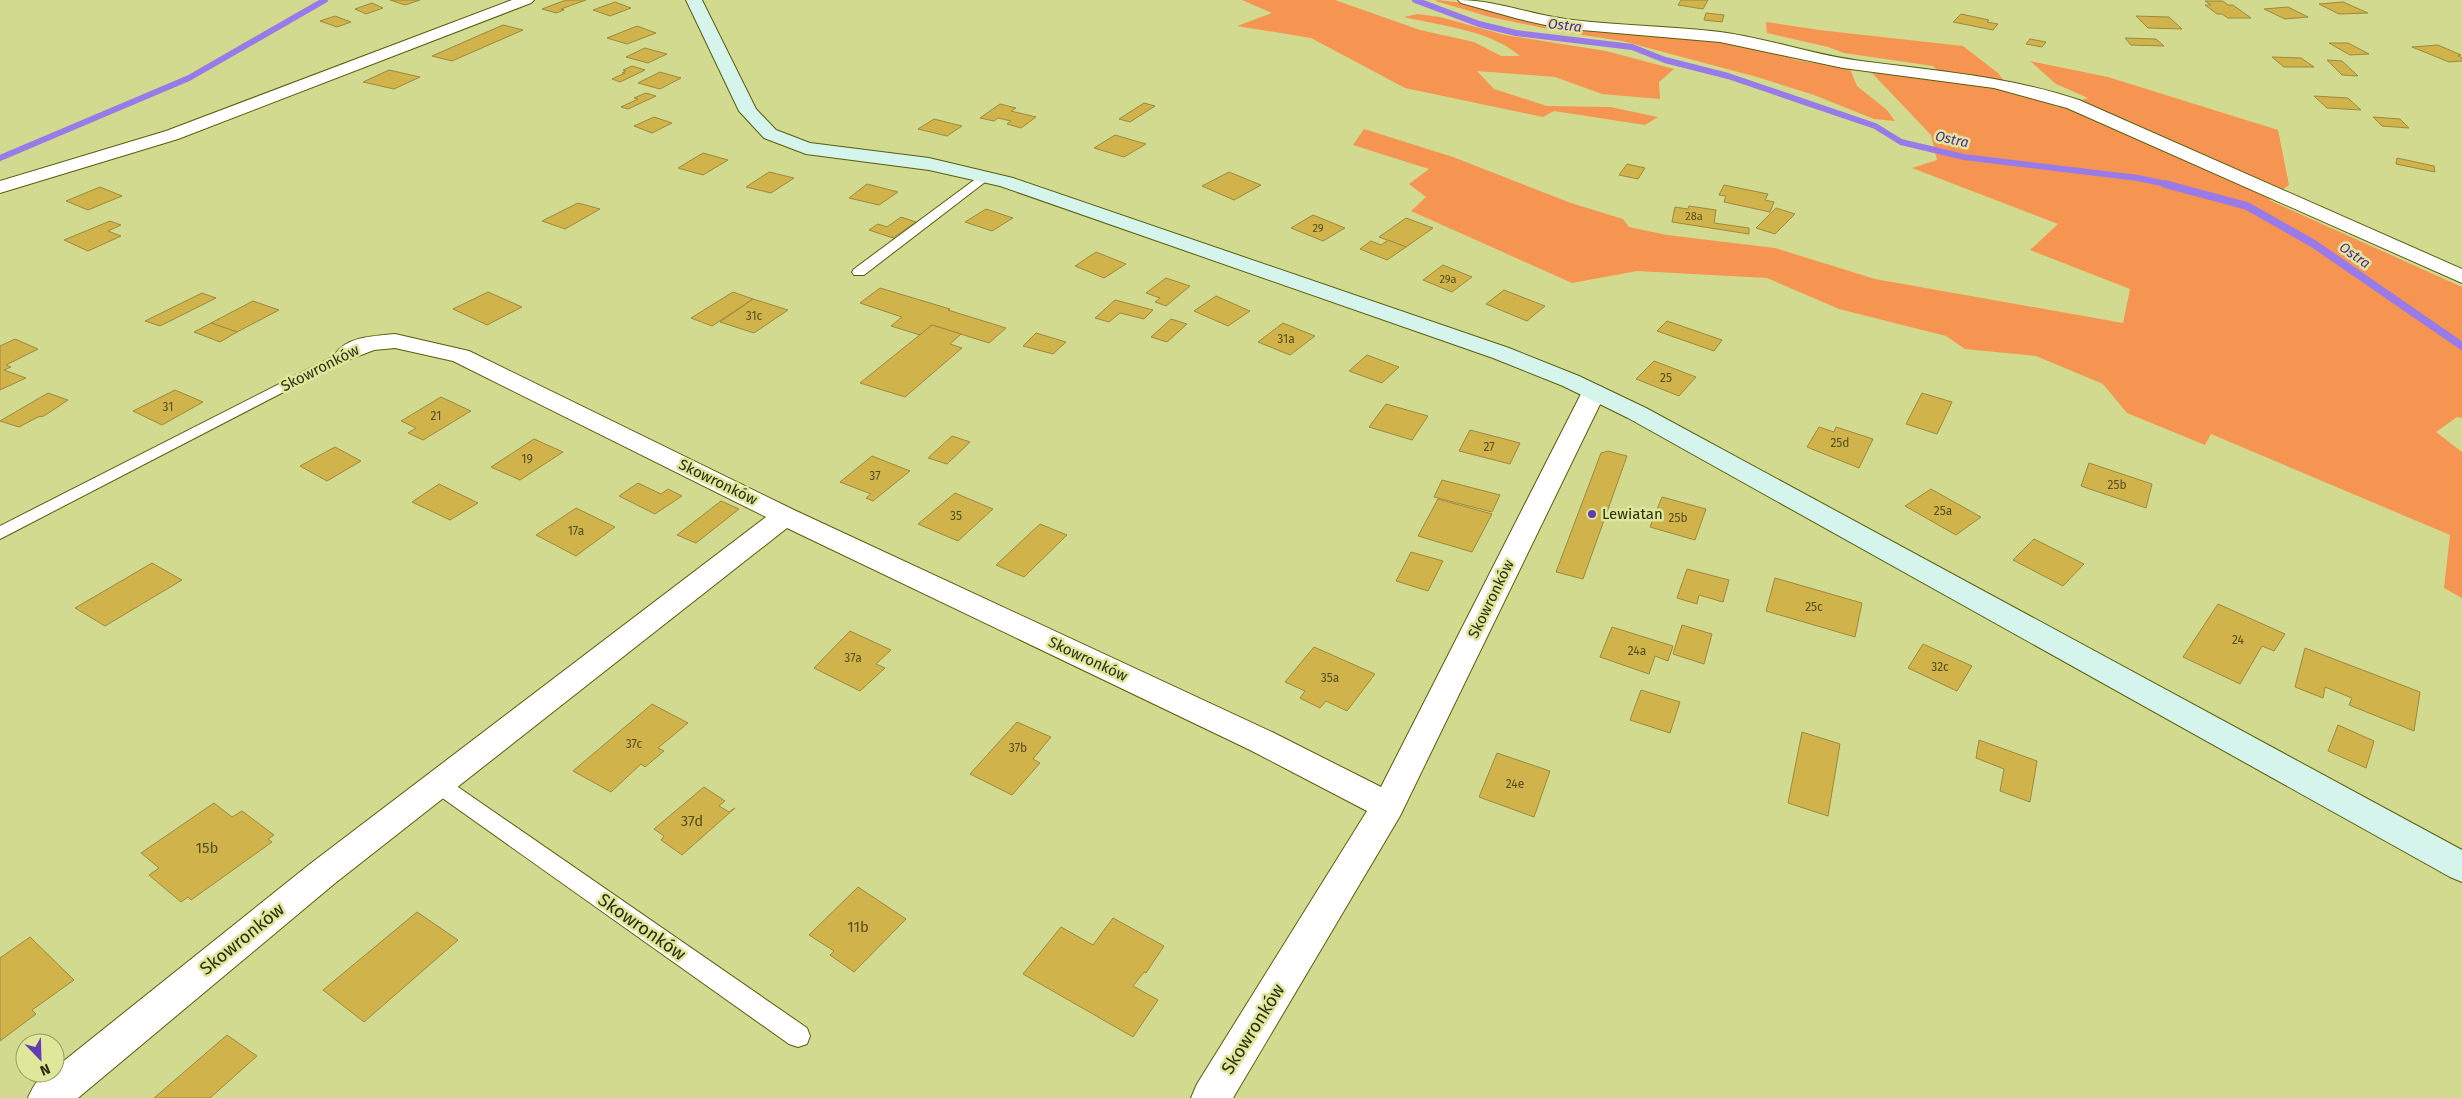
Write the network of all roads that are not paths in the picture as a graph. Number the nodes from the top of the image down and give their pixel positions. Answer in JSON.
{"nodes":[{"id":1,"x":526,"y":0,"type":"edge"},
{"id":2,"x":694,"y":0,"type":"edge"},
{"id":3,"x":1466,"y":0,"type":"edge"},
{"id":4,"x":985,"y":176,"type":"junction"},
{"id":5,"x":0,"y":187,"type":"edge"},
{"id":6,"x":859,"y":272,"type":"dead end"},
{"id":7,"x":2462,"y":277,"type":"edge"},
{"id":8,"x":348,"y":352,"type":"joint"},
{"id":9,"x":1594,"y":392,"type":"junction"},
{"id":10,"x":785,"y":516,"type":"junction"},
{"id":11,"x":0,"y":533,"type":"edge"},
{"id":12,"x":438,"y":784,"type":"junction"},
{"id":13,"x":1388,"y":806,"type":"junction"},
{"id":14,"x":2462,"y":867,"type":"edge"},
{"id":15,"x":798,"y":1036,"type":"dead end"},
{"id":16,"x":48,"y":1098,"type":"edge"},
{"id":17,"x":1211,"y":1098,"type":"edge"}],
"edges":[{"from":1,"to":5,"type":"street"},
{"from":2,"to":4,"type":"street"},
{"from":3,"to":7,"type":"street"},
{"from":4,"to":6,"type":"lane"},
{"from":4,"to":9,"type":"street"},
{"from":8,"to":10,"type":"street","name":"Skowronków"},
{"from":8,"to":11,"type":"lane","name":"Skowronków"},
{"from":9,"to":13,"type":"street","name":"Skowronków"},
{"from":9,"to":14,"type":"street"},
{"from":10,"to":12,"type":"street","name":"Skowronków"},
{"from":10,"to":13,"type":"street","name":"Skowronków"},
{"from":12,"to":15,"type":"lane","name":"Skowronków"},
{"from":12,"to":16,"type":"street","name":"Skowronków"},
{"from":13,"to":17,"type":"street","name":"Skowronków"}]}
